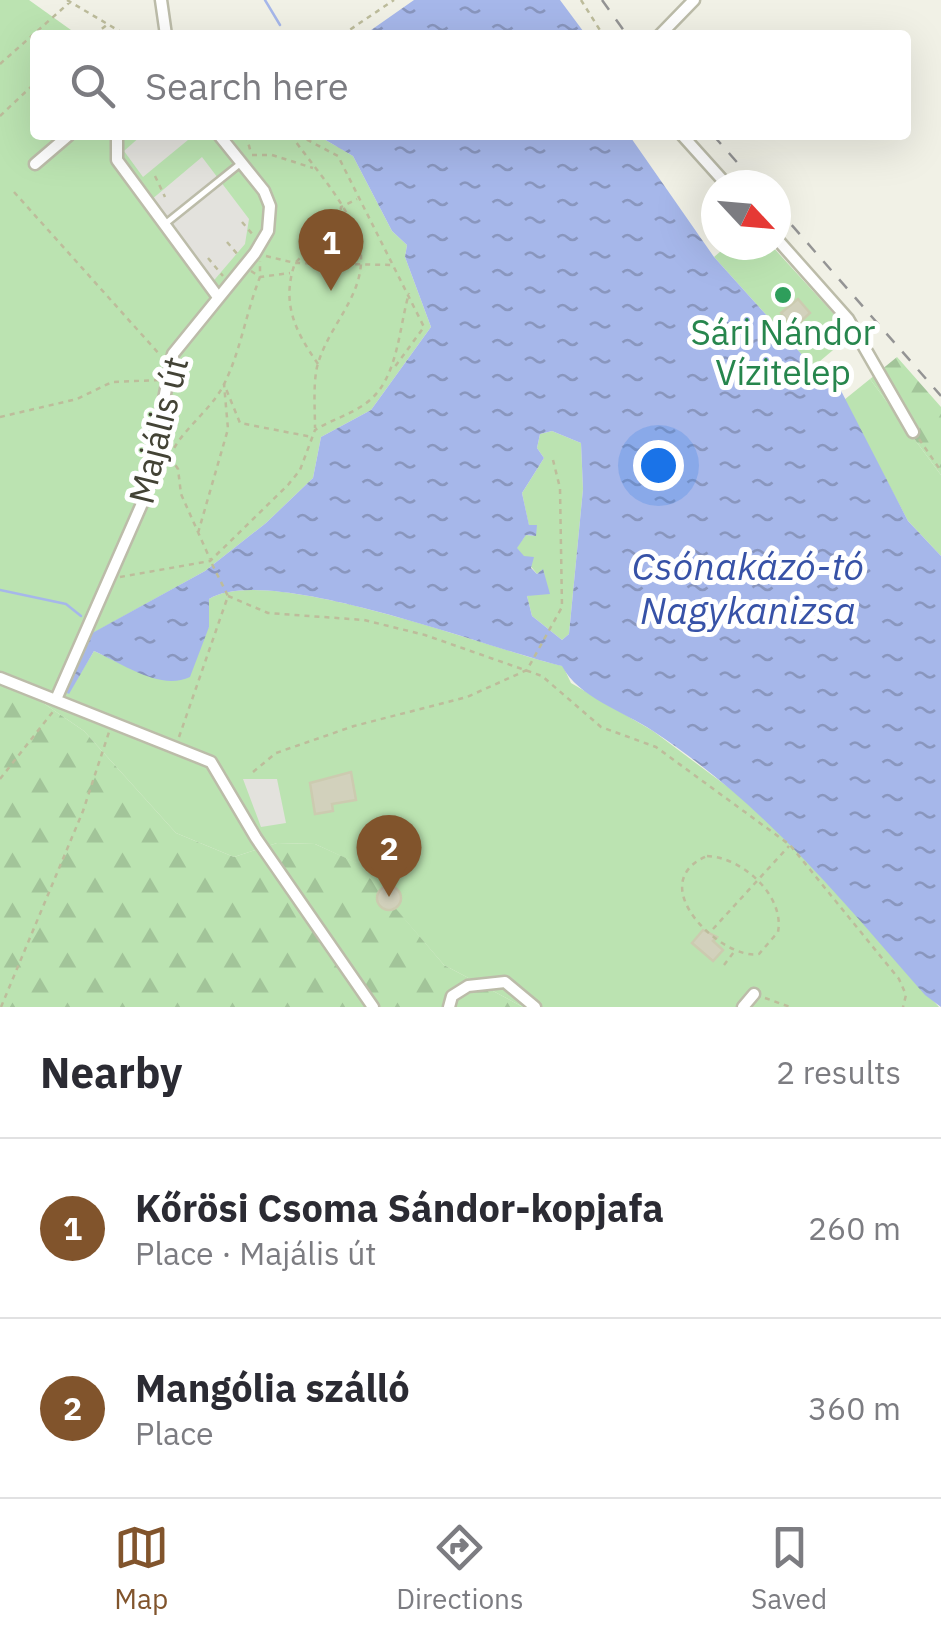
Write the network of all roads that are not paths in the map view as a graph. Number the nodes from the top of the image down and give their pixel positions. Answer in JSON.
{"nodes":[{"id":1,"x":161,"y":0,"type":"edge"},
{"id":2,"x":694,"y":0,"type":"edge"},
{"id":3,"x":165,"y":30,"type":"edge"},
{"id":4,"x":665,"y":30,"type":"edge"},
{"id":5,"x":62,"y":140,"type":"edge"},
{"id":6,"x":117,"y":140,"type":"edge"},
{"id":7,"x":224,"y":140,"type":"edge"},
{"id":8,"x":687,"y":140,"type":"edge"},
{"id":9,"x":242,"y":163,"type":"junction"},
{"id":10,"x":36,"y":164,"type":"dead end"},
{"id":11,"x":714,"y":170,"type":"edge"},
{"id":12,"x":162,"y":226,"type":"junction"},
{"id":13,"x":791,"y":255,"type":"edge"},
{"id":14,"x":218,"y":296,"type":"junction"},
{"id":15,"x":913,"y":432,"type":"road end"},
{"id":16,"x":0,"y":678,"type":"edge"},
{"id":17,"x":57,"y":697,"type":"junction"},
{"id":18,"x":754,"y":994,"type":"road end"},
{"id":19,"x":373,"y":1007,"type":"edge"},
{"id":20,"x":449,"y":1007,"type":"edge"},
{"id":21,"x":535,"y":1007,"type":"edge"},
{"id":22,"x":743,"y":1007,"type":"edge"}],
"edges":[{"from":1,"to":3,"type":"street"},
{"from":2,"to":4,"type":"street"},
{"from":5,"to":10,"type":"street"},
{"from":6,"to":12,"type":"street"},
{"from":7,"to":9,"type":"street"},
{"from":8,"to":11,"type":"street"},
{"from":9,"to":12,"type":"lane"},
{"from":9,"to":14,"type":"street","name":"Majális út"},
{"from":12,"to":14,"type":"street"},
{"from":13,"to":15,"type":"street"},
{"from":14,"to":17,"type":"street","name":"Majális út"},
{"from":16,"to":17,"type":"street"},
{"from":17,"to":19,"type":"street"},
{"from":18,"to":22,"type":"street"},
{"from":20,"to":21,"type":"street"}]}
